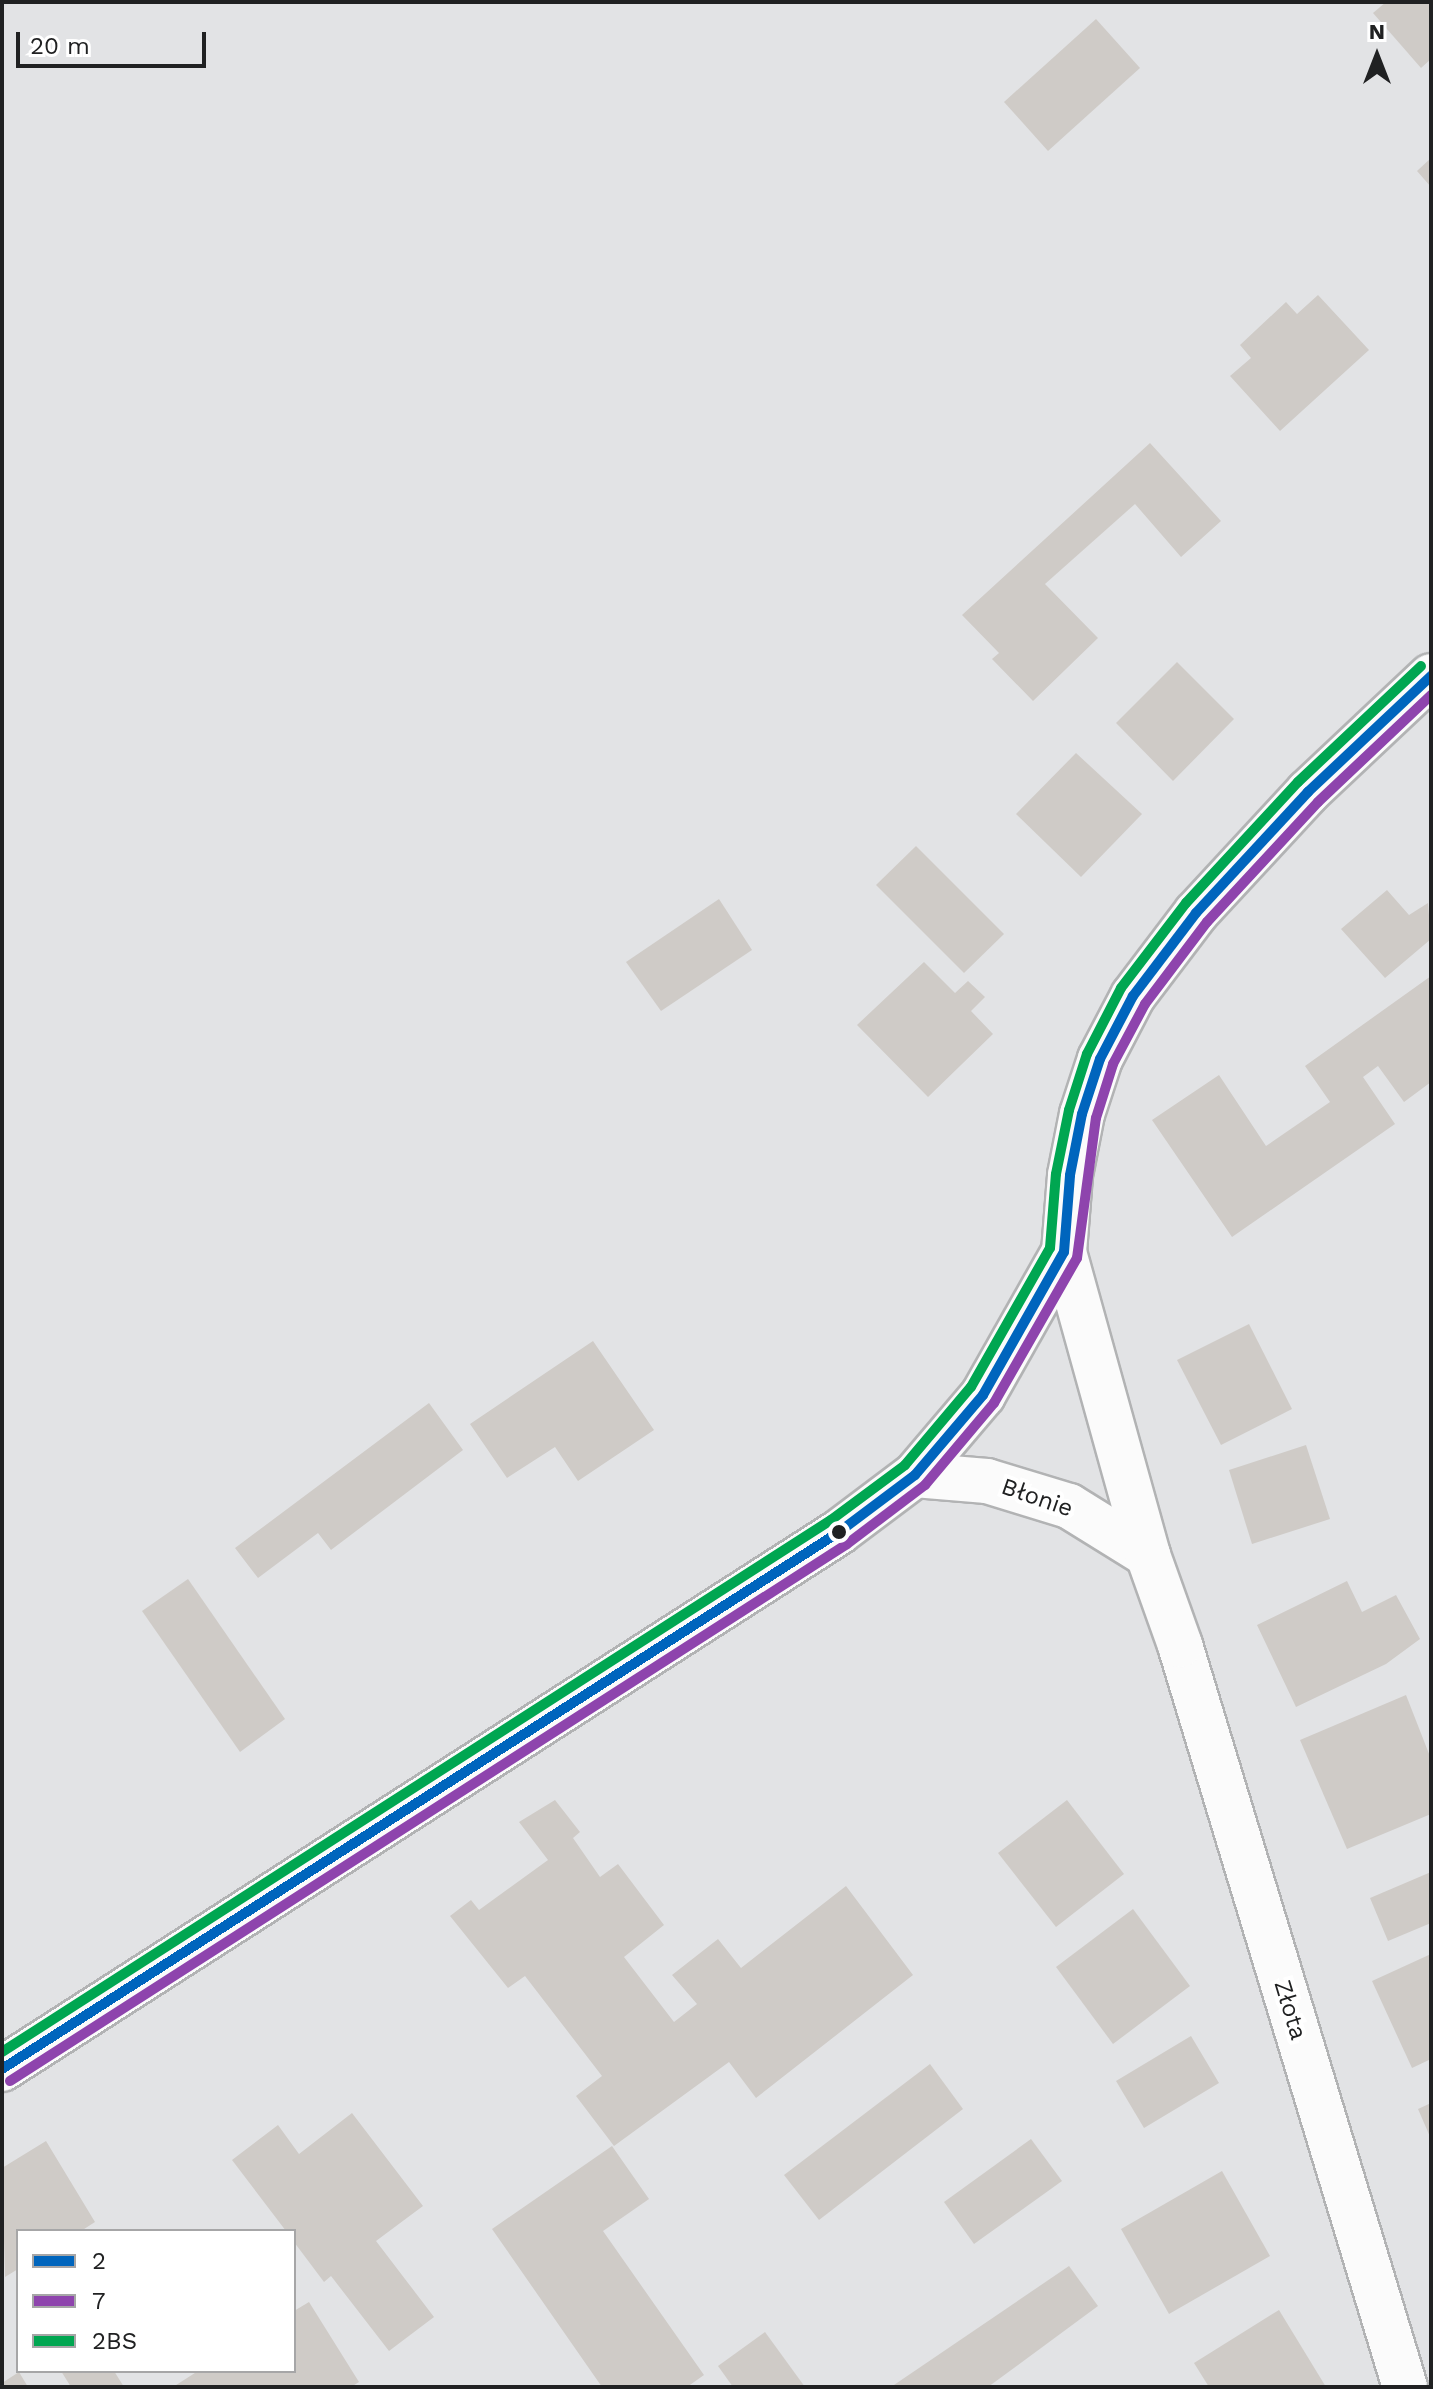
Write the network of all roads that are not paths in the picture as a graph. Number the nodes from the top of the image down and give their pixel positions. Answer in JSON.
{"nodes":[{"id":1,"x":1431,"y":676,"type":"edge"},
{"id":2,"x":1064,"y":1252,"type":"junction"},
{"id":3,"x":915,"y":1475,"type":"junction"},
{"id":4,"x":1148,"y":1555,"type":"junction"},
{"id":5,"x":2,"y":2069,"type":"edge"},
{"id":6,"x":1405,"y":2387,"type":"edge"}],
"edges":[{"from":1,"to":2,"type":"street","name":"Złota"},
{"from":2,"to":3,"type":"street"},
{"from":2,"to":4,"type":"street","name":"Złota"},
{"from":3,"to":4,"type":"street","name":"Błonie"},
{"from":3,"to":5,"type":"street"},
{"from":4,"to":6,"type":"street","name":"Złota"}]}
